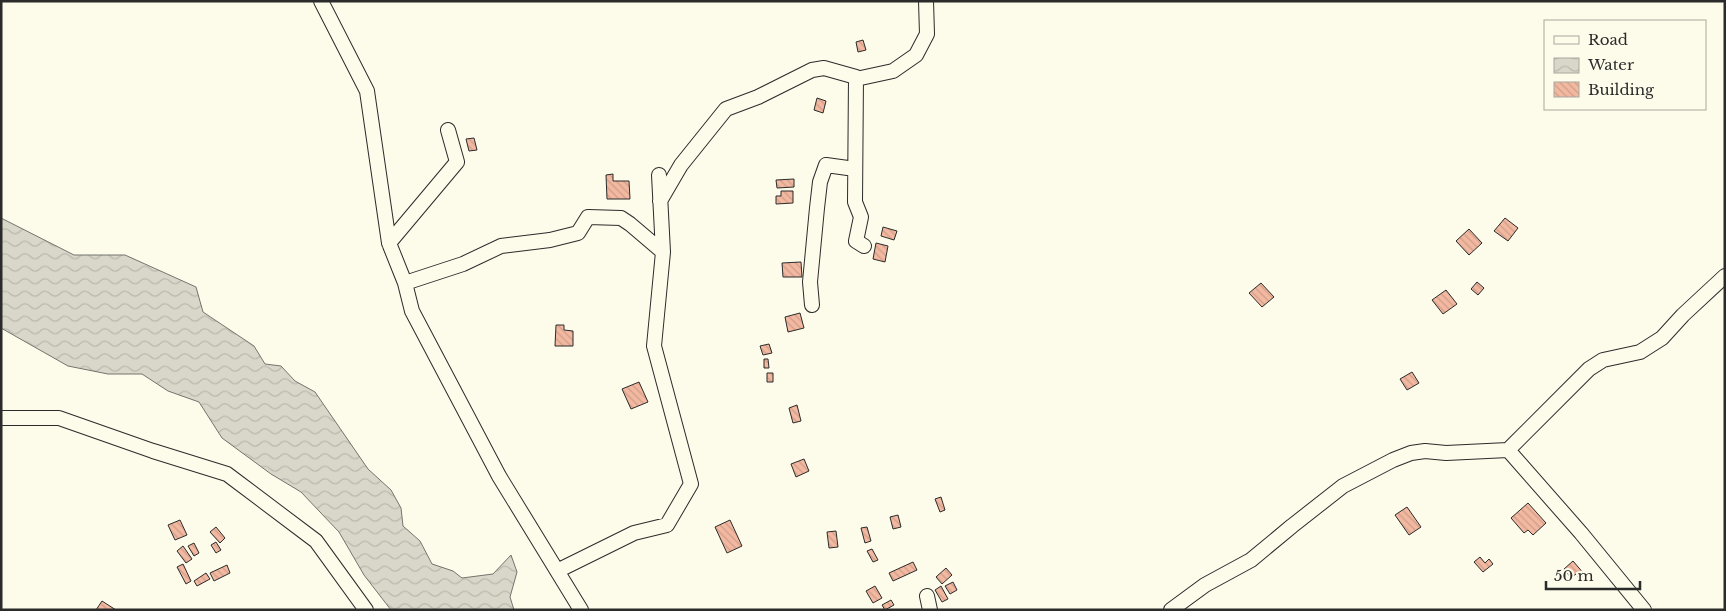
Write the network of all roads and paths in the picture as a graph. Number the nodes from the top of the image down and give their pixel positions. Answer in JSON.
{"nodes":[{"id":1,"x":321,"y":1,"type":"edge"},
{"id":2,"x":926,"y":1,"type":"edge"},
{"id":3,"x":856,"y":79,"type":"junction"},
{"id":4,"x":448,"y":130,"type":"dead end"},
{"id":5,"x":855,"y":169,"type":"junction"},
{"id":6,"x":659,"y":175,"type":"dead end"},
{"id":7,"x":660,"y":201,"type":"junction"},
{"id":8,"x":389,"y":243,"type":"junction"},
{"id":9,"x":864,"y":246,"type":"dead end"},
{"id":10,"x":663,"y":252,"type":"junction"},
{"id":11,"x":1725,"y":276,"type":"edge"},
{"id":12,"x":405,"y":283,"type":"junction"},
{"id":13,"x":812,"y":305,"type":"dead end"},
{"id":14,"x":1,"y":418,"type":"edge"},
{"id":15,"x":1508,"y":450,"type":"junction"},
{"id":16,"x":558,"y":571,"type":"junction"},
{"id":17,"x":366,"y":610,"type":"edge"},
{"id":18,"x":582,"y":610,"type":"edge"},
{"id":19,"x":1170,"y":610,"type":"edge"},
{"id":20,"x":1644,"y":610,"type":"edge"}],
"edges":[{"from":1,"to":8,"type":"street"},
{"from":2,"to":3,"type":"street"},
{"from":3,"to":5,"type":"street"},
{"from":3,"to":7,"type":"street"},
{"from":4,"to":8,"type":"street"},
{"from":5,"to":9,"type":"street"},
{"from":5,"to":13,"type":"street"},
{"from":6,"to":7,"type":"street"},
{"from":7,"to":10,"type":"street"},
{"from":8,"to":12,"type":"street"},
{"from":10,"to":12,"type":"street"},
{"from":10,"to":16,"type":"street"},
{"from":11,"to":15,"type":"street"},
{"from":12,"to":16,"type":"street"},
{"from":14,"to":17,"type":"street"},
{"from":15,"to":19,"type":"street"},
{"from":15,"to":20,"type":"street"},
{"from":16,"to":18,"type":"street"}]}
